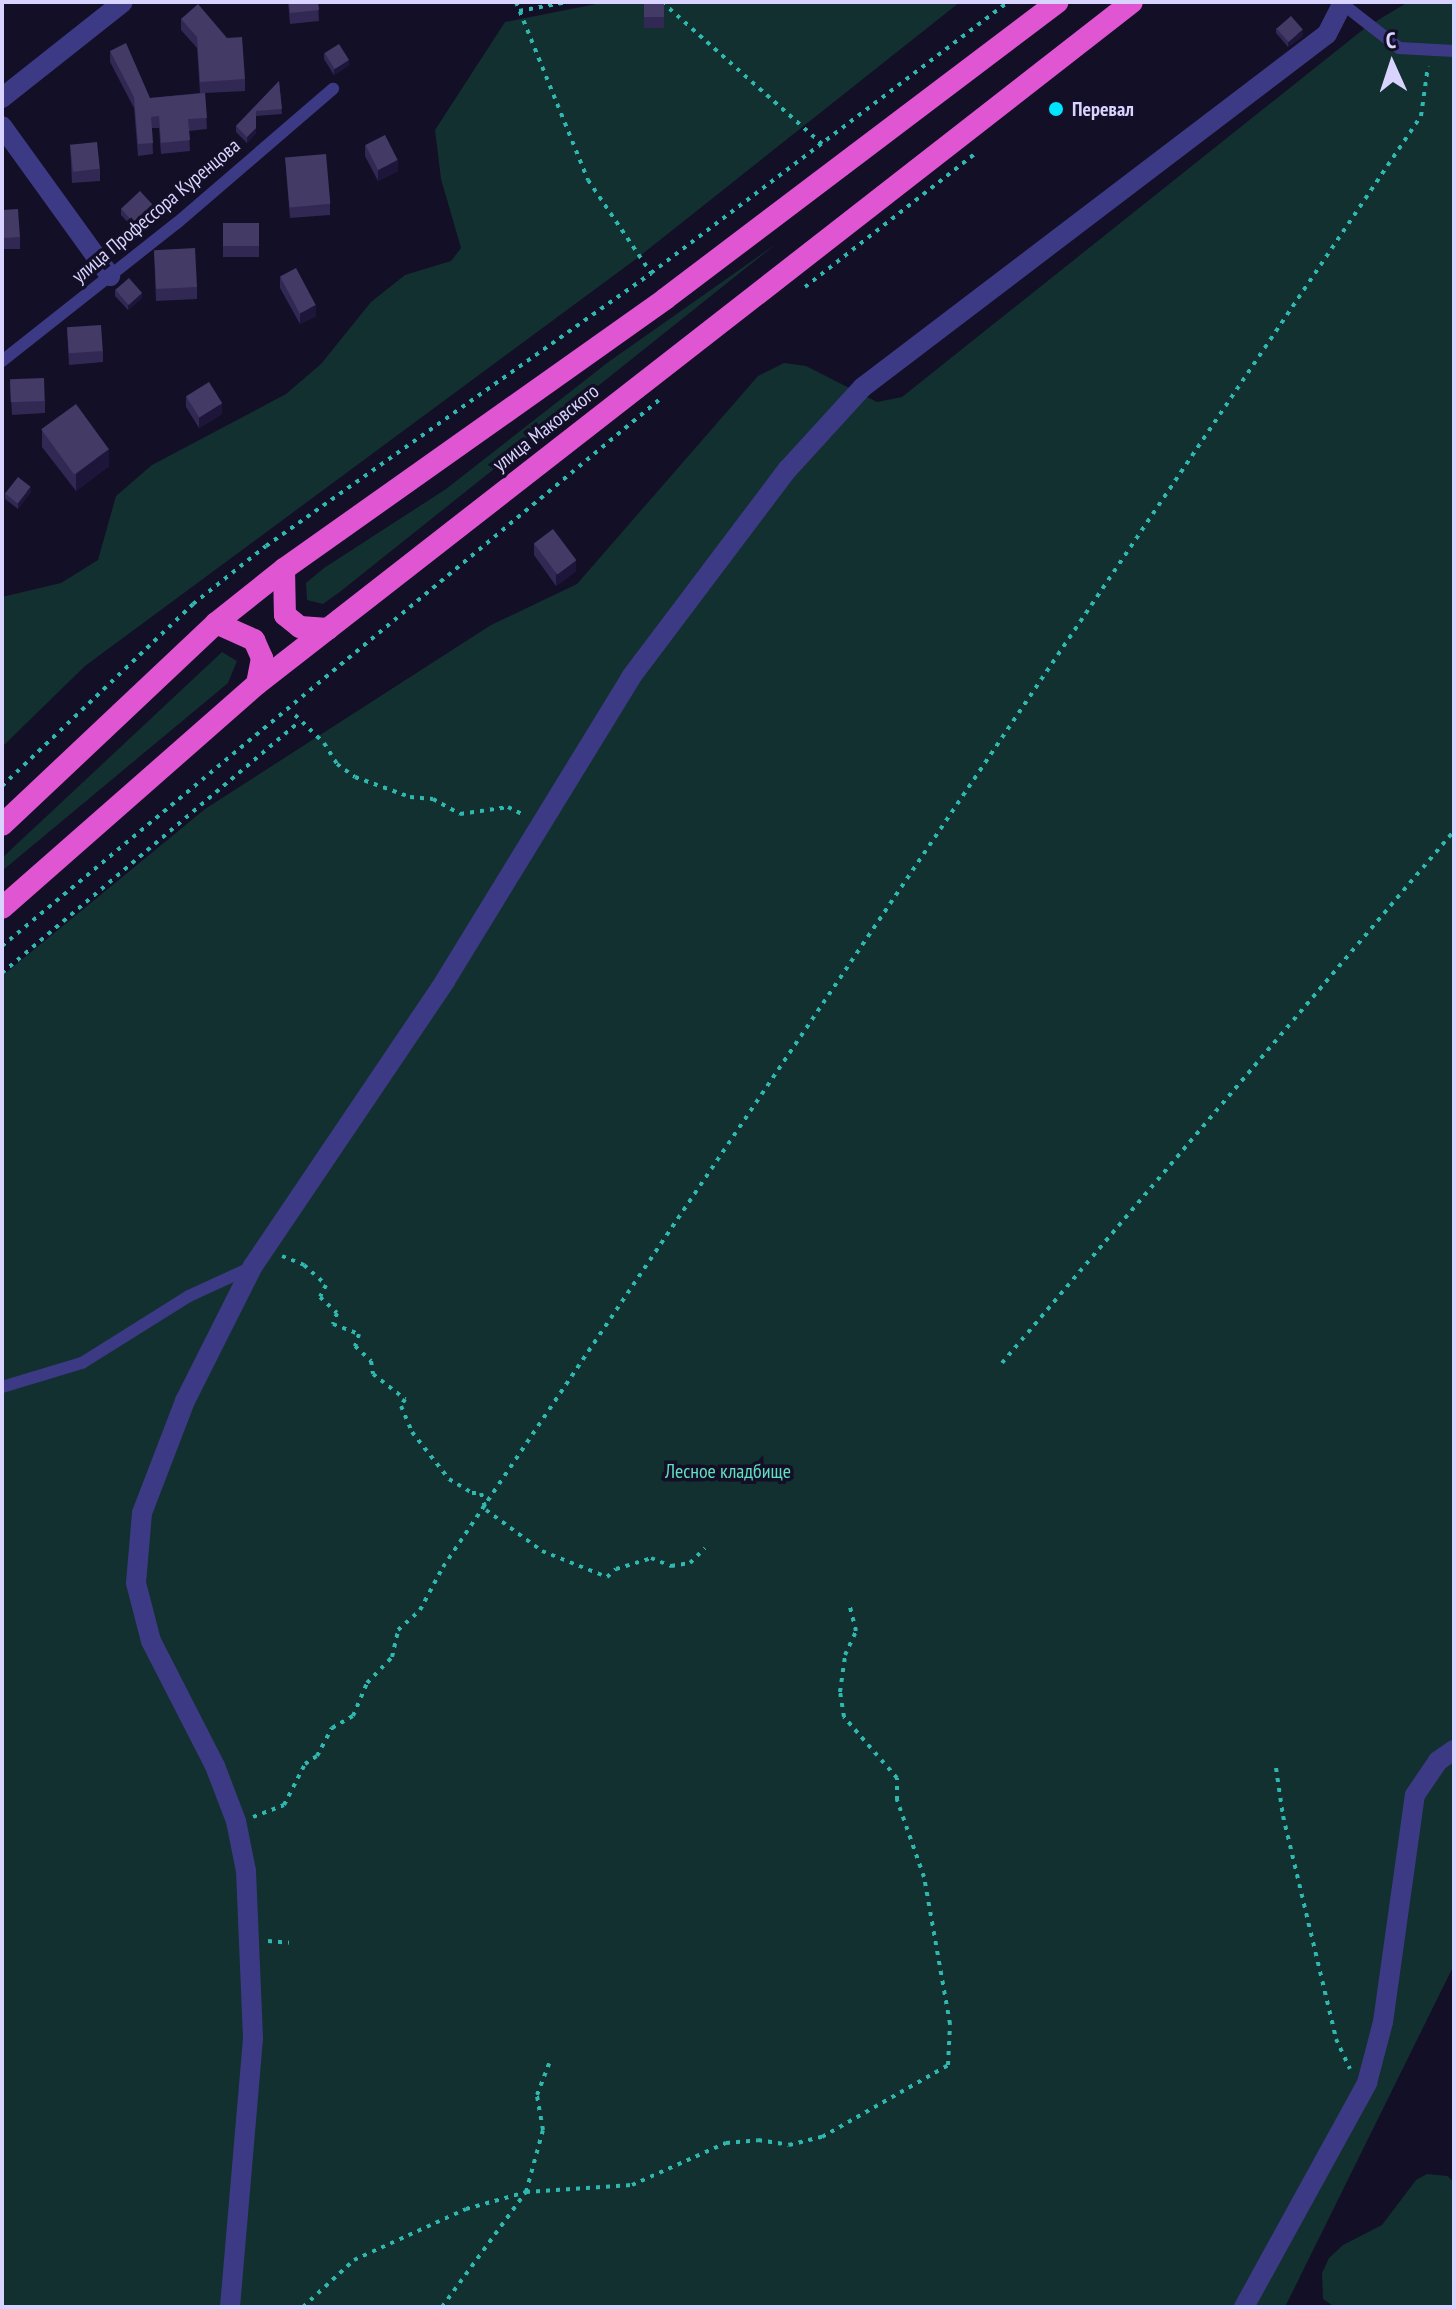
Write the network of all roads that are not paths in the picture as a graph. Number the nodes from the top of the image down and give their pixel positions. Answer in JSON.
{"nodes":[{"id":1,"x":123,"y":2,"type":"edge"},
{"id":2,"x":1057,"y":2,"type":"edge"},
{"id":3,"x":1132,"y":2,"type":"edge"},
{"id":4,"x":1343,"y":3,"type":"edge"},
{"id":5,"x":1454,"y":51,"type":"edge"},
{"id":6,"x":333,"y":89,"type":"dead end"},
{"id":7,"x":2,"y":98,"type":"edge"},
{"id":8,"x":2,"y":126,"type":"edge"},
{"id":9,"x":110,"y":276,"type":"junction"},
{"id":10,"x":2,"y":361,"type":"edge"},
{"id":11,"x":284,"y":569,"type":"junction"},
{"id":12,"x":216,"y":623,"type":"junction"},
{"id":13,"x":328,"y":629,"type":"junction"},
{"id":14,"x":257,"y":684,"type":"junction"},
{"id":15,"x":2,"y":825,"type":"edge"},
{"id":16,"x":2,"y":908,"type":"edge"},
{"id":17,"x":253,"y":1266,"type":"junction"},
{"id":18,"x":2,"y":1387,"type":"edge"},
{"id":19,"x":1454,"y":1750,"type":"edge"},
{"id":20,"x":230,"y":2307,"type":"edge"},
{"id":21,"x":1244,"y":2307,"type":"edge"}],
"edges":[{"from":1,"to":7,"type":"street"},
{"from":2,"to":11,"type":"highway","name":"улица Маковского"},
{"from":3,"to":13,"type":"highway","name":"улица Маковского"},
{"from":4,"to":5,"type":"lane"},
{"from":4,"to":17,"type":"street"},
{"from":6,"to":9,"type":"lane","name":"улица Профессора Куренцова"},
{"from":8,"to":9,"type":"street"},
{"from":9,"to":10,"type":"lane","name":"улица Профессора Куренцова"},
{"from":11,"to":12,"type":"highway","name":"улица Маковского"},
{"from":11,"to":13,"type":"highway"},
{"from":12,"to":14,"type":"highway"},
{"from":12,"to":15,"type":"highway","name":"улица Маковского"},
{"from":13,"to":14,"type":"highway","name":"улица Маковского"},
{"from":14,"to":16,"type":"highway","name":"улица Маковского"},
{"from":17,"to":18,"type":"lane"},
{"from":17,"to":20,"type":"street"},
{"from":19,"to":21,"type":"street"}]}
